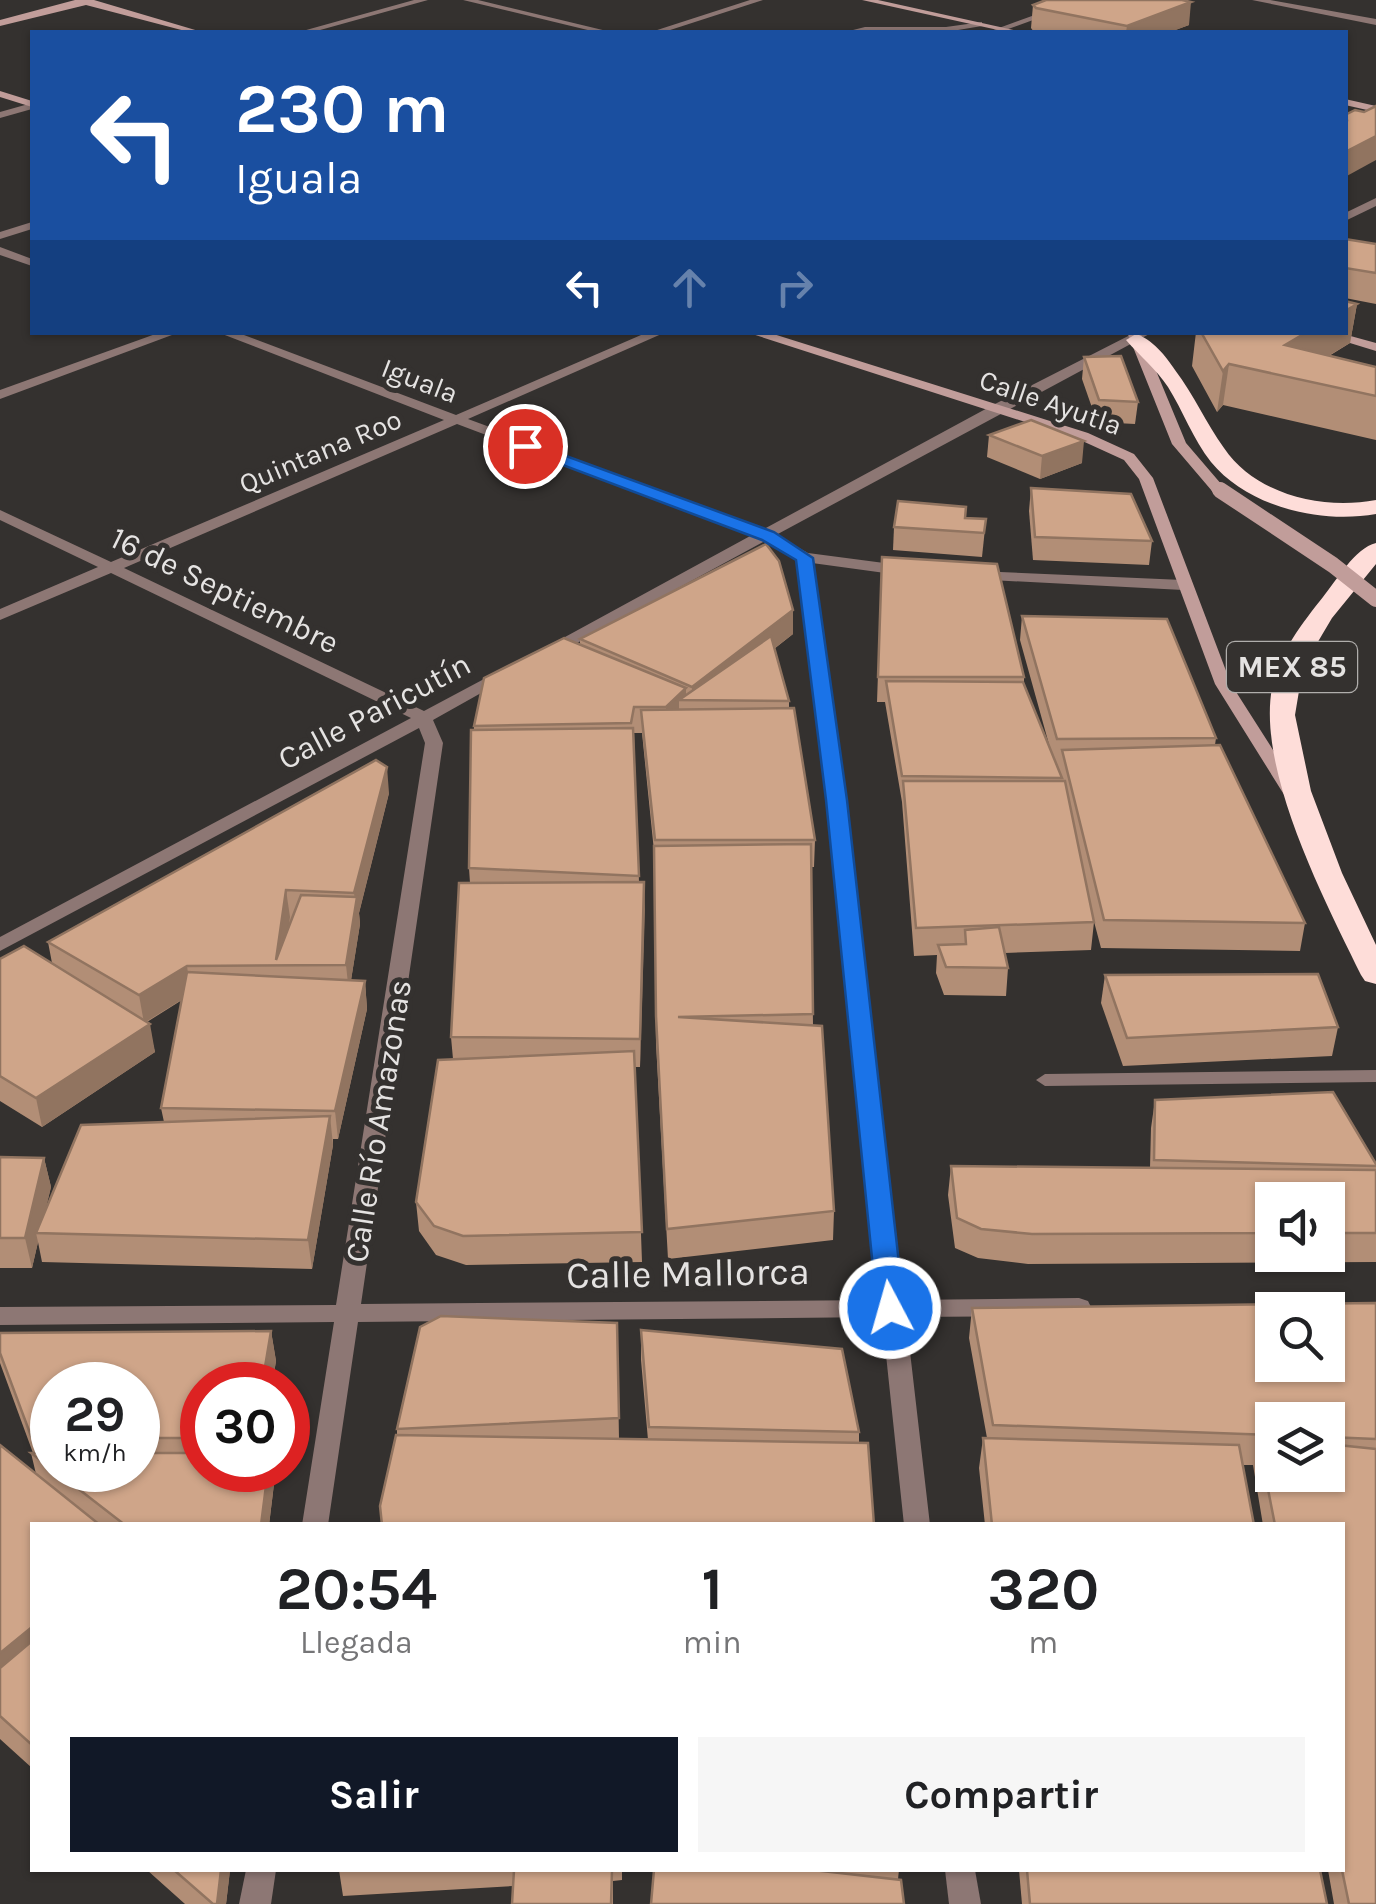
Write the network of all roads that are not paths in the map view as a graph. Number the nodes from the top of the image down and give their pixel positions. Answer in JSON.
{"nodes":[{"id":1,"x":424,"y":0,"type":"edge"},
{"id":2,"x":467,"y":0,"type":"edge"},
{"id":3,"x":759,"y":0,"type":"edge"},
{"id":4,"x":866,"y":0,"type":"edge"},
{"id":5,"x":1084,"y":0,"type":"edge"},
{"id":6,"x":1256,"y":0,"type":"edge"},
{"id":7,"x":87,"y":1,"type":"edge"},
{"id":8,"x":1375,"y":22,"type":"edge"},
{"id":9,"x":0,"y":23,"type":"edge"},
{"id":10,"x":979,"y":24,"type":"junction"},
{"id":11,"x":190,"y":30,"type":"edge"},
{"id":12,"x":312,"y":30,"type":"edge"},
{"id":13,"x":597,"y":30,"type":"edge"},
{"id":14,"x":662,"y":30,"type":"edge"},
{"id":15,"x":864,"y":30,"type":"edge"},
{"id":16,"x":940,"y":30,"type":"edge"},
{"id":17,"x":940,"y":30,"type":"edge"},
{"id":18,"x":996,"y":30,"type":"edge"},
{"id":19,"x":1002,"y":30,"type":"edge"},
{"id":20,"x":1348,"y":33,"type":"edge"},
{"id":21,"x":0,"y":94,"type":"edge"},
{"id":22,"x":1348,"y":103,"type":"edge"},
{"id":23,"x":30,"y":105,"type":"edge"},
{"id":24,"x":30,"y":107,"type":"edge"},
{"id":25,"x":1376,"y":109,"type":"edge"},
{"id":26,"x":0,"y":115,"type":"edge"},
{"id":27,"x":1376,"y":201,"type":"edge"},
{"id":28,"x":1348,"y":214,"type":"edge"},
{"id":29,"x":1376,"y":218,"type":"edge"},
{"id":30,"x":30,"y":227,"type":"edge"},
{"id":31,"x":0,"y":236,"type":"edge"},
{"id":32,"x":0,"y":251,"type":"edge"},
{"id":33,"x":30,"y":262,"type":"edge"},
{"id":34,"x":166,"y":335,"type":"edge"},
{"id":35,"x":231,"y":335,"type":"edge"},
{"id":36,"x":653,"y":335,"type":"edge"},
{"id":37,"x":762,"y":335,"type":"edge"},
{"id":38,"x":1139,"y":335,"type":"edge"},
{"id":39,"x":1330,"y":335,"type":"edge"},
{"id":40,"x":1376,"y":348,"type":"edge"},
{"id":41,"x":0,"y":395,"type":"edge"},
{"id":42,"x":998,"y":408,"type":"junction"},
{"id":43,"x":456,"y":420,"type":"junction"},
{"id":44,"x":1376,"y":507,"type":"edge"},
{"id":45,"x":0,"y":514,"type":"edge"},
{"id":46,"x":768,"y":536,"type":"junction"},
{"id":47,"x":1376,"y":550,"type":"edge"},
{"id":48,"x":804,"y":558,"type":"junction"},
{"id":49,"x":110,"y":568,"type":"junction"},
{"id":50,"x":925,"y":573,"type":"edge"},
{"id":51,"x":958,"y":576,"type":"edge"},
{"id":52,"x":1183,"y":586,"type":"junction"},
{"id":53,"x":1376,"y":599,"type":"edge"},
{"id":54,"x":0,"y":615,"type":"edge"},
{"id":55,"x":424,"y":718,"type":"junction"},
{"id":56,"x":1302,"y":808,"type":"junction"},
{"id":57,"x":4,"y":939,"type":"edge"},
{"id":58,"x":1376,"y":975,"type":"edge"},
{"id":59,"x":1376,"y":1076,"type":"edge"},
{"id":60,"x":1045,"y":1080,"type":"dead end"},
{"id":61,"x":1104,"y":1307,"type":"edge"},
{"id":62,"x":890,"y":1308,"type":"junction"},
{"id":63,"x":348,"y":1315,"type":"junction"},
{"id":64,"x":0,"y":1316,"type":"edge"},
{"id":65,"x":315,"y":1522,"type":"edge"},
{"id":66,"x":916,"y":1522,"type":"edge"},
{"id":67,"x":261,"y":1872,"type":"edge"},
{"id":68,"x":960,"y":1872,"type":"edge"},
{"id":69,"x":255,"y":1904,"type":"edge"},
{"id":70,"x":965,"y":1904,"type":"edge"}],
"edges":[{"from":1,"to":12,"type":"street"},
{"from":2,"to":13,"type":"street"},
{"from":3,"to":14,"type":"street"},
{"from":4,"to":10,"type":"main road"},
{"from":5,"to":19,"type":"street"},
{"from":6,"to":8,"type":"street"},
{"from":7,"to":9,"type":"main road"},
{"from":7,"to":11,"type":"main road"},
{"from":8,"to":20,"type":"street"},
{"from":10,"to":17,"type":"lane"},
{"from":10,"to":18,"type":"main road"},
{"from":15,"to":16,"type":"lane"},
{"from":21,"to":23,"type":"main road"},
{"from":22,"to":25,"type":"main road"},
{"from":24,"to":26,"type":"street"},
{"from":27,"to":28,"type":"street"},
{"from":28,"to":29,"type":"street"},
{"from":30,"to":31,"type":"street"},
{"from":32,"to":33,"type":"street"},
{"from":34,"to":41,"type":"street"},
{"from":35,"to":43,"type":"street","name":"Iguala"},
{"from":36,"to":43,"type":"street","name":"Quintana Roo"},
{"from":37,"to":42,"type":"main road","name":"Calle Ayutla"},
{"from":38,"to":42,"type":"street","name":"Calle Paricutín"},
{"from":38,"to":44,"type":"highway"},
{"from":38,"to":53,"type":"main road","bridge":true},
{"from":39,"to":40,"type":"main road"},
{"from":42,"to":46,"type":"street","name":"Calle Paricutín"},
{"from":42,"to":52,"type":"main road","name":"Calle Ayutla"},
{"from":43,"to":46,"type":"street","name":"Iguala"},
{"from":43,"to":49,"type":"street","name":"Quintana Roo"},
{"from":45,"to":49,"type":"street","name":"16 de Septiembre"},
{"from":46,"to":48,"type":"street","name":"Iguala"},
{"from":46,"to":55,"type":"street","name":"Calle Paricutín"},
{"from":47,"to":56,"type":"highway","number":"MEX 85"},
{"from":48,"to":50,"type":"street"},
{"from":48,"to":62,"type":"street"},
{"from":49,"to":54,"type":"street","name":"Quintana Roo"},
{"from":49,"to":55,"type":"street","name":"16 de Septiembre"},
{"from":51,"to":52,"type":"street"},
{"from":52,"to":56,"type":"main road","name":"Calle Ayutla"},
{"from":55,"to":57,"type":"street","name":"Calle Paricutín"},
{"from":55,"to":63,"type":"street","name":"Calle Río Amazonas"},
{"from":56,"to":58,"type":"highway","number":"MEX 85"},
{"from":59,"to":60,"type":"lane"},
{"from":61,"to":62,"type":"street","name":"Calle Mallorca"},
{"from":62,"to":63,"type":"street","name":"Calle Mallorca"},
{"from":62,"to":66,"type":"street"},
{"from":63,"to":64,"type":"street","name":"Calle Mallorca"},
{"from":63,"to":65,"type":"street","name":"Calle Río Amazonas"},
{"from":67,"to":69,"type":"street"},
{"from":68,"to":70,"type":"street"}]}
